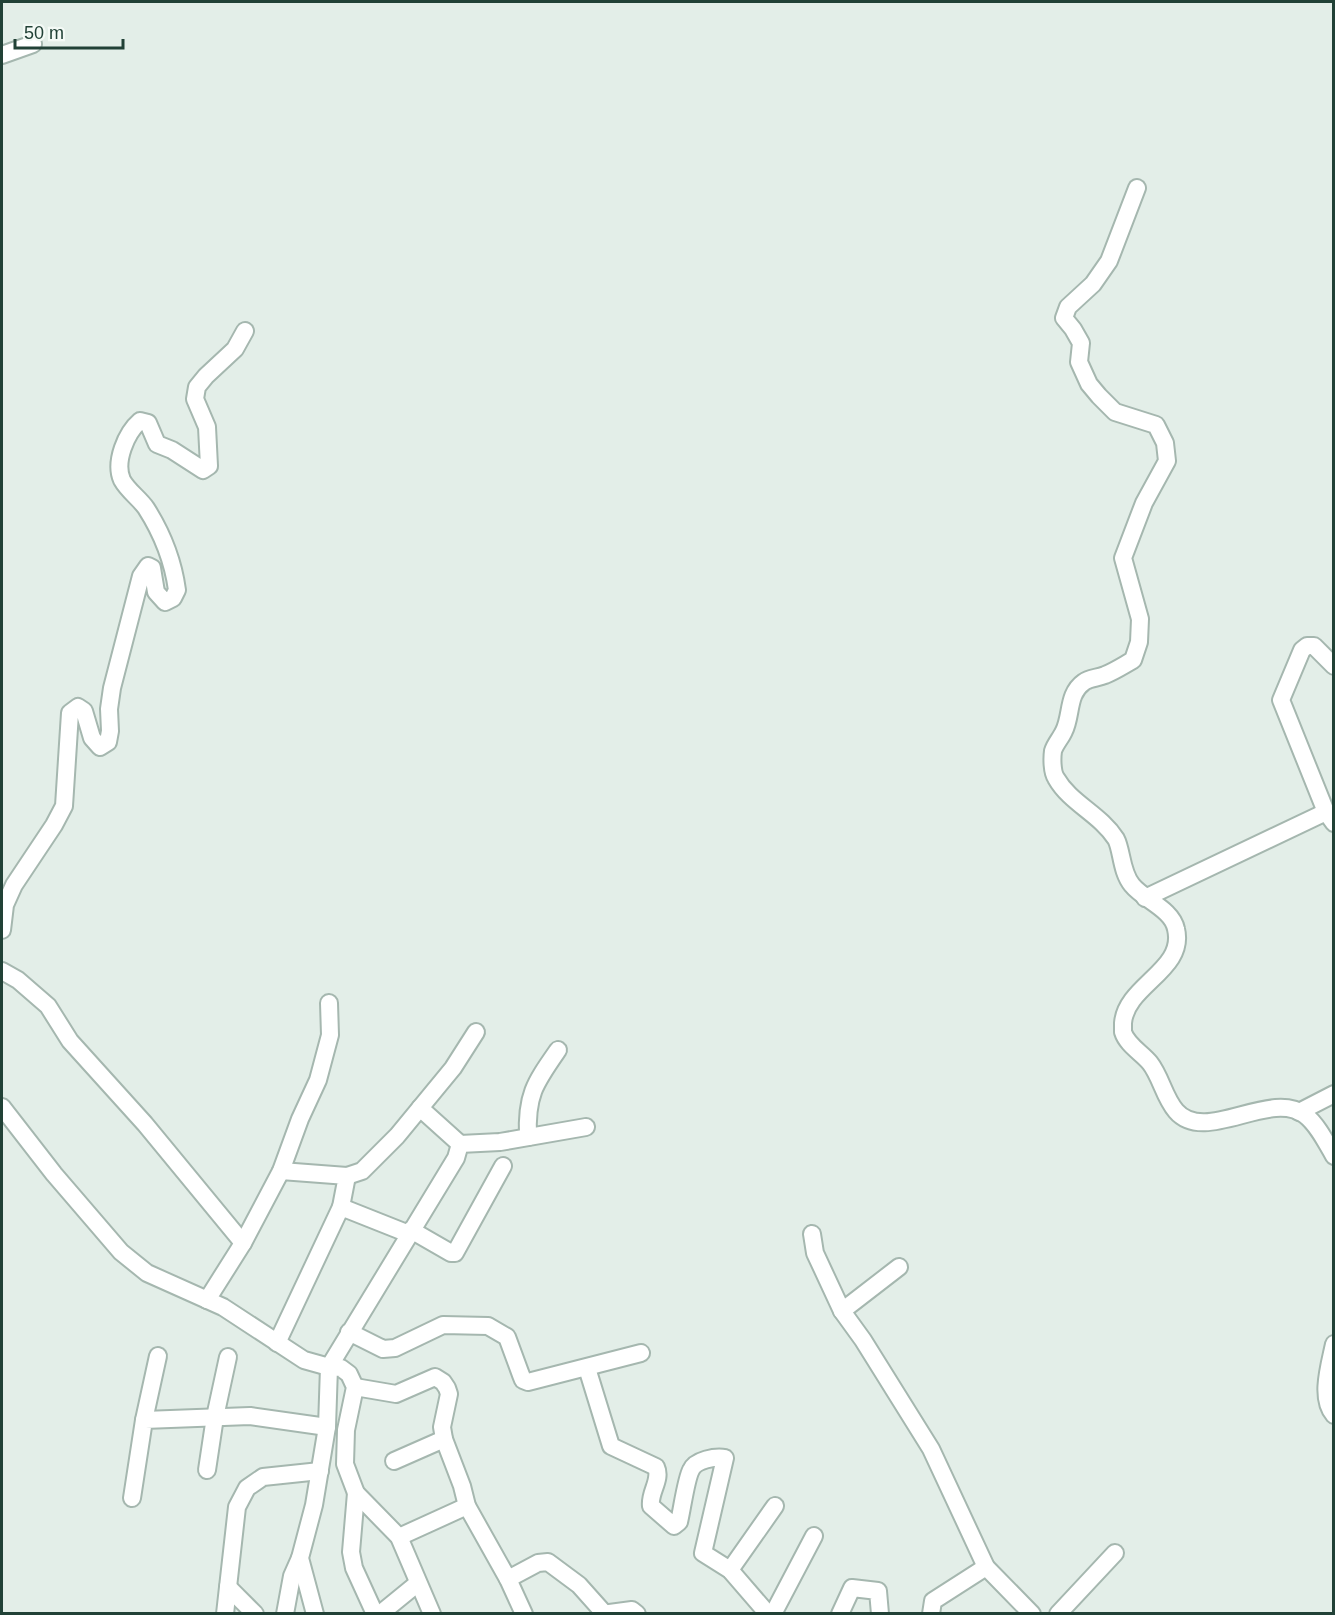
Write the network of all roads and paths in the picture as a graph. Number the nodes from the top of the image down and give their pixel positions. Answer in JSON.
{"nodes":[{"id":1,"x":33,"y":44,"type":"dead end"},
{"id":2,"x":2,"y":55,"type":"edge"},
{"id":3,"x":1137,"y":188,"type":"dead end"},
{"id":4,"x":245,"y":331,"type":"dead end"},
{"id":5,"x":1334,"y":666,"type":"edge"},
{"id":6,"x":1330,"y":818,"type":"edge"},
{"id":7,"x":1145,"y":898,"type":"junction"},
{"id":8,"x":2,"y":930,"type":"edge"},
{"id":9,"x":2,"y":971,"type":"edge"},
{"id":10,"x":329,"y":1003,"type":"dead end"},
{"id":11,"x":476,"y":1032,"type":"dead end"},
{"id":12,"x":558,"y":1050,"type":"dead end"},
{"id":13,"x":1334,"y":1094,"type":"edge"},
{"id":14,"x":2,"y":1107,"type":"edge"},
{"id":15,"x":420,"y":1108,"type":"junction"},
{"id":16,"x":1299,"y":1112,"type":"junction"},
{"id":17,"x":586,"y":1127,"type":"dead end"},
{"id":18,"x":528,"y":1137,"type":"junction"},
{"id":19,"x":460,"y":1144,"type":"junction"},
{"id":20,"x":1334,"y":1156,"type":"edge"},
{"id":21,"x":503,"y":1166,"type":"dead end"},
{"id":22,"x":281,"y":1171,"type":"junction"},
{"id":23,"x":347,"y":1176,"type":"junction"},
{"id":24,"x":341,"y":1208,"type":"junction"},
{"id":25,"x":410,"y":1232,"type":"junction"},
{"id":26,"x":812,"y":1234,"type":"dead end"},
{"id":27,"x":243,"y":1243,"type":"junction"},
{"id":28,"x":899,"y":1267,"type":"dead end"},
{"id":29,"x":207,"y":1300,"type":"junction"},
{"id":30,"x":842,"y":1311,"type":"junction"},
{"id":31,"x":349,"y":1332,"type":"junction"},
{"id":32,"x":277,"y":1343,"type":"junction"},
{"id":33,"x":1334,"y":1344,"type":"edge"},
{"id":34,"x":641,"y":1353,"type":"dead end"},
{"id":35,"x":158,"y":1356,"type":"dead end"},
{"id":36,"x":228,"y":1357,"type":"dead end"},
{"id":37,"x":329,"y":1367,"type":"junction"},
{"id":38,"x":587,"y":1368,"type":"junction"},
{"id":39,"x":355,"y":1387,"type":"junction"},
{"id":40,"x":1334,"y":1415,"type":"edge"},
{"id":41,"x":215,"y":1417,"type":"junction"},
{"id":42,"x":144,"y":1420,"type":"junction"},
{"id":43,"x":327,"y":1427,"type":"junction"},
{"id":44,"x":444,"y":1439,"type":"junction"},
{"id":45,"x":394,"y":1461,"type":"dead end"},
{"id":46,"x":207,"y":1470,"type":"dead end"},
{"id":47,"x":320,"y":1471,"type":"junction"},
{"id":48,"x":356,"y":1493,"type":"junction"},
{"id":49,"x":132,"y":1498,"type":"dead end"},
{"id":50,"x":467,"y":1506,"type":"junction"},
{"id":51,"x":775,"y":1506,"type":"dead end"},
{"id":52,"x":814,"y":1536,"type":"dead end"},
{"id":53,"x":399,"y":1537,"type":"junction"},
{"id":54,"x":1115,"y":1553,"type":"dead end"},
{"id":55,"x":300,"y":1558,"type":"junction"},
{"id":56,"x":986,"y":1567,"type":"junction"},
{"id":57,"x":730,"y":1570,"type":"junction"},
{"id":58,"x":508,"y":1579,"type":"junction"},
{"id":59,"x":418,"y":1583,"type":"junction"},
{"id":60,"x":228,"y":1587,"type":"junction"},
{"id":61,"x":603,"y":1613,"type":"edge"},
{"id":62,"x":225,"y":1614,"type":"edge"},
{"id":63,"x":255,"y":1614,"type":"edge"},
{"id":64,"x":285,"y":1614,"type":"edge"},
{"id":65,"x":315,"y":1614,"type":"edge"},
{"id":66,"x":375,"y":1614,"type":"edge"},
{"id":67,"x":380,"y":1614,"type":"edge"},
{"id":68,"x":432,"y":1614,"type":"edge"},
{"id":69,"x":524,"y":1614,"type":"edge"},
{"id":70,"x":637,"y":1614,"type":"edge"},
{"id":71,"x":768,"y":1614,"type":"edge"},
{"id":72,"x":773,"y":1614,"type":"edge"},
{"id":73,"x":840,"y":1614,"type":"edge"},
{"id":74,"x":880,"y":1614,"type":"edge"},
{"id":75,"x":931,"y":1614,"type":"edge"},
{"id":76,"x":1032,"y":1614,"type":"edge"},
{"id":77,"x":1058,"y":1614,"type":"edge"}],
"edges":[{"from":1,"to":2,"type":"street"},
{"from":3,"to":7,"type":"street"},
{"from":4,"to":8,"type":"street"},
{"from":5,"to":6,"type":"street"},
{"from":6,"to":7,"type":"street"},
{"from":7,"to":16,"type":"street"},
{"from":9,"to":27,"type":"street"},
{"from":10,"to":22,"type":"street"},
{"from":11,"to":15,"type":"street"},
{"from":12,"to":18,"type":"street"},
{"from":13,"to":16,"type":"street"},
{"from":14,"to":29,"type":"street"},
{"from":15,"to":19,"type":"street"},
{"from":15,"to":23,"type":"street"},
{"from":16,"to":20,"type":"street"},
{"from":17,"to":18,"type":"street"},
{"from":18,"to":19,"type":"street"},
{"from":19,"to":25,"type":"street"},
{"from":21,"to":25,"type":"street"},
{"from":22,"to":23,"type":"street"},
{"from":22,"to":27,"type":"street"},
{"from":23,"to":24,"type":"street"},
{"from":24,"to":25,"type":"street"},
{"from":24,"to":32,"type":"street"},
{"from":25,"to":31,"type":"street"},
{"from":26,"to":30,"type":"street"},
{"from":27,"to":29,"type":"street"},
{"from":28,"to":30,"type":"street"},
{"from":29,"to":32,"type":"street"},
{"from":30,"to":56,"type":"street"},
{"from":31,"to":37,"type":"street"},
{"from":31,"to":38,"type":"street"},
{"from":32,"to":37,"type":"street"},
{"from":33,"to":40,"type":"street"},
{"from":34,"to":38,"type":"street"},
{"from":35,"to":42,"type":"street"},
{"from":36,"to":41,"type":"street"},
{"from":37,"to":39,"type":"street"},
{"from":37,"to":43,"type":"street"},
{"from":38,"to":57,"type":"street"},
{"from":39,"to":44,"type":"street"},
{"from":39,"to":48,"type":"street"},
{"from":41,"to":42,"type":"street"},
{"from":41,"to":43,"type":"street"},
{"from":41,"to":46,"type":"street"},
{"from":42,"to":49,"type":"street"},
{"from":43,"to":47,"type":"street"},
{"from":44,"to":45,"type":"street"},
{"from":44,"to":50,"type":"street"},
{"from":47,"to":55,"type":"street"},
{"from":47,"to":60,"type":"street"},
{"from":48,"to":53,"type":"street"},
{"from":48,"to":66,"type":"street"},
{"from":50,"to":53,"type":"street"},
{"from":50,"to":58,"type":"street"},
{"from":51,"to":57,"type":"street"},
{"from":52,"to":72,"type":"street"},
{"from":53,"to":59,"type":"street"},
{"from":54,"to":77,"type":"street"},
{"from":55,"to":64,"type":"street"},
{"from":55,"to":65,"type":"street"},
{"from":56,"to":75,"type":"street"},
{"from":56,"to":76,"type":"street"},
{"from":57,"to":71,"type":"street"},
{"from":58,"to":61,"type":"street"},
{"from":58,"to":69,"type":"street"},
{"from":59,"to":67,"type":"street"},
{"from":59,"to":68,"type":"street"},
{"from":60,"to":62,"type":"street"},
{"from":60,"to":63,"type":"street"},
{"from":61,"to":70,"type":"street"},
{"from":73,"to":74,"type":"street"}]}
